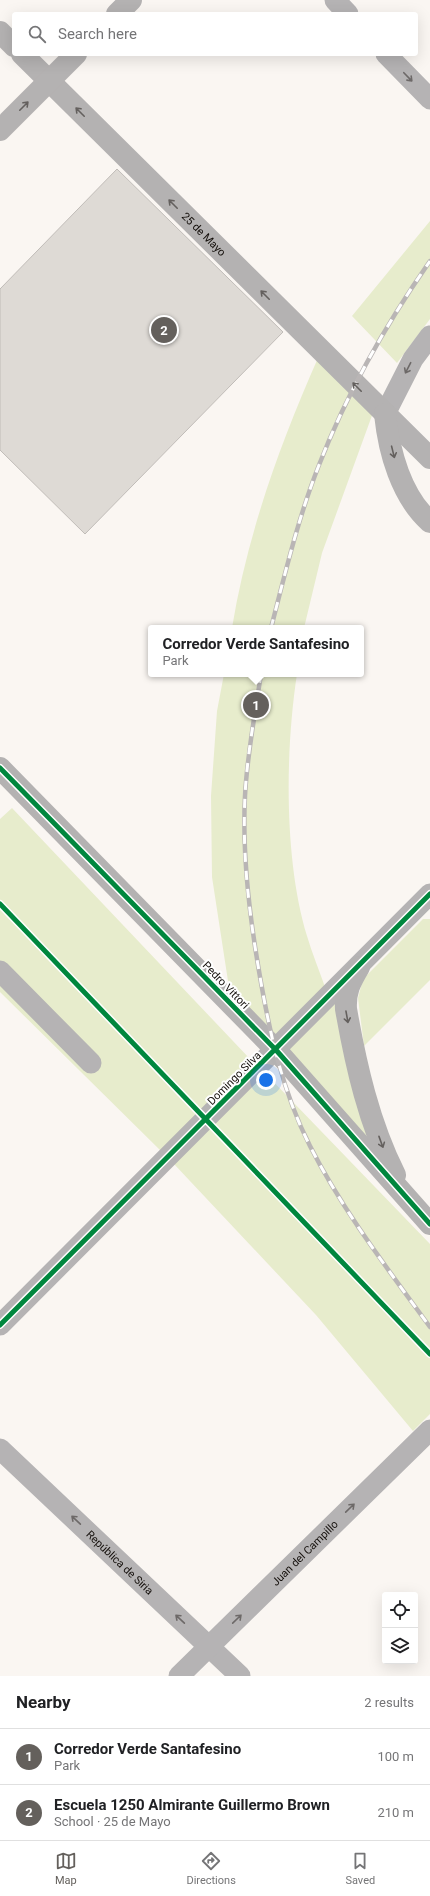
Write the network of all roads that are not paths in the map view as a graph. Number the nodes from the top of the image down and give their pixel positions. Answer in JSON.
{"nodes":[{"id":1,"x":131,"y":0,"type":"edge"},
{"id":2,"x":335,"y":0,"type":"edge"},
{"id":3,"x":118,"y":12,"type":"edge"},
{"id":4,"x":346,"y":12,"type":"edge"},
{"id":5,"x":0,"y":32,"type":"edge"},
{"id":6,"x":12,"y":44,"type":"edge"},
{"id":7,"x":24,"y":56,"type":"edge"},
{"id":8,"x":74,"y":56,"type":"edge"},
{"id":9,"x":388,"y":56,"type":"edge"},
{"id":10,"x":49,"y":81,"type":"junction"},
{"id":11,"x":430,"y":99,"type":"edge"},
{"id":12,"x":0,"y":130,"type":"edge"},
{"id":13,"x":430,"y":336,"type":"edge"},
{"id":14,"x":385,"y":414,"type":"junction"},
{"id":15,"x":430,"y":458,"type":"edge"},
{"id":16,"x":430,"y":522,"type":"edge"},
{"id":17,"x":3,"y":778,"type":"edge"},
{"id":18,"x":430,"y":894,"type":"edge"},
{"id":19,"x":359,"y":967,"type":"junction"},
{"id":20,"x":0,"y":971,"type":"edge"},
{"id":21,"x":276,"y":1050,"type":"junction"},
{"id":22,"x":91,"y":1063,"type":"dead end"},
{"id":23,"x":411,"y":1203,"type":"junction"},
{"id":24,"x":430,"y":1224,"type":"edge"},
{"id":25,"x":0,"y":1325,"type":"edge"},
{"id":26,"x":430,"y":1430,"type":"edge"},
{"id":27,"x":0,"y":1448,"type":"edge"},
{"id":28,"x":209,"y":1646,"type":"junction"},
{"id":29,"x":179,"y":1676,"type":"edge"},
{"id":30,"x":240,"y":1676,"type":"edge"}],
"edges":[{"from":1,"to":3,"type":"street"},
{"from":2,"to":4,"type":"street"},
{"from":5,"to":6,"type":"street"},
{"from":7,"to":10,"type":"street","name":"25 de Mayo"},
{"from":8,"to":10,"type":"street"},
{"from":9,"to":11,"type":"street","one_way":true},
{"from":12,"to":10,"type":"street","one_way":true},
{"from":14,"to":10,"type":"street","name":"25 de Mayo","one_way":true},
{"from":13,"to":14,"type":"street","one_way":true},
{"from":14,"to":15,"type":"street","name":"25 de Mayo"},
{"from":14,"to":16,"type":"street","one_way":true},
{"from":17,"to":21,"type":"street","name":"Pedro Vittori"},
{"from":18,"to":19,"type":"street","name":"Domingo Silva"},
{"from":19,"to":21,"type":"street","name":"Domingo Silva"},
{"from":19,"to":23,"type":"street","one_way":true},
{"from":20,"to":22,"type":"street"},
{"from":21,"to":23,"type":"street","name":"Pedro Vittori"},
{"from":21,"to":25,"type":"street","name":"Domingo Silva"},
{"from":23,"to":24,"type":"street","name":"Pedro Vittori"},
{"from":28,"to":26,"type":"street","name":"Juan del Campillo","one_way":true},
{"from":28,"to":27,"type":"street","name":"República de Siria","one_way":true},
{"from":28,"to":29,"type":"street","name":"Juan del Campillo"},
{"from":28,"to":30,"type":"street","name":"República de Siria"}]}
